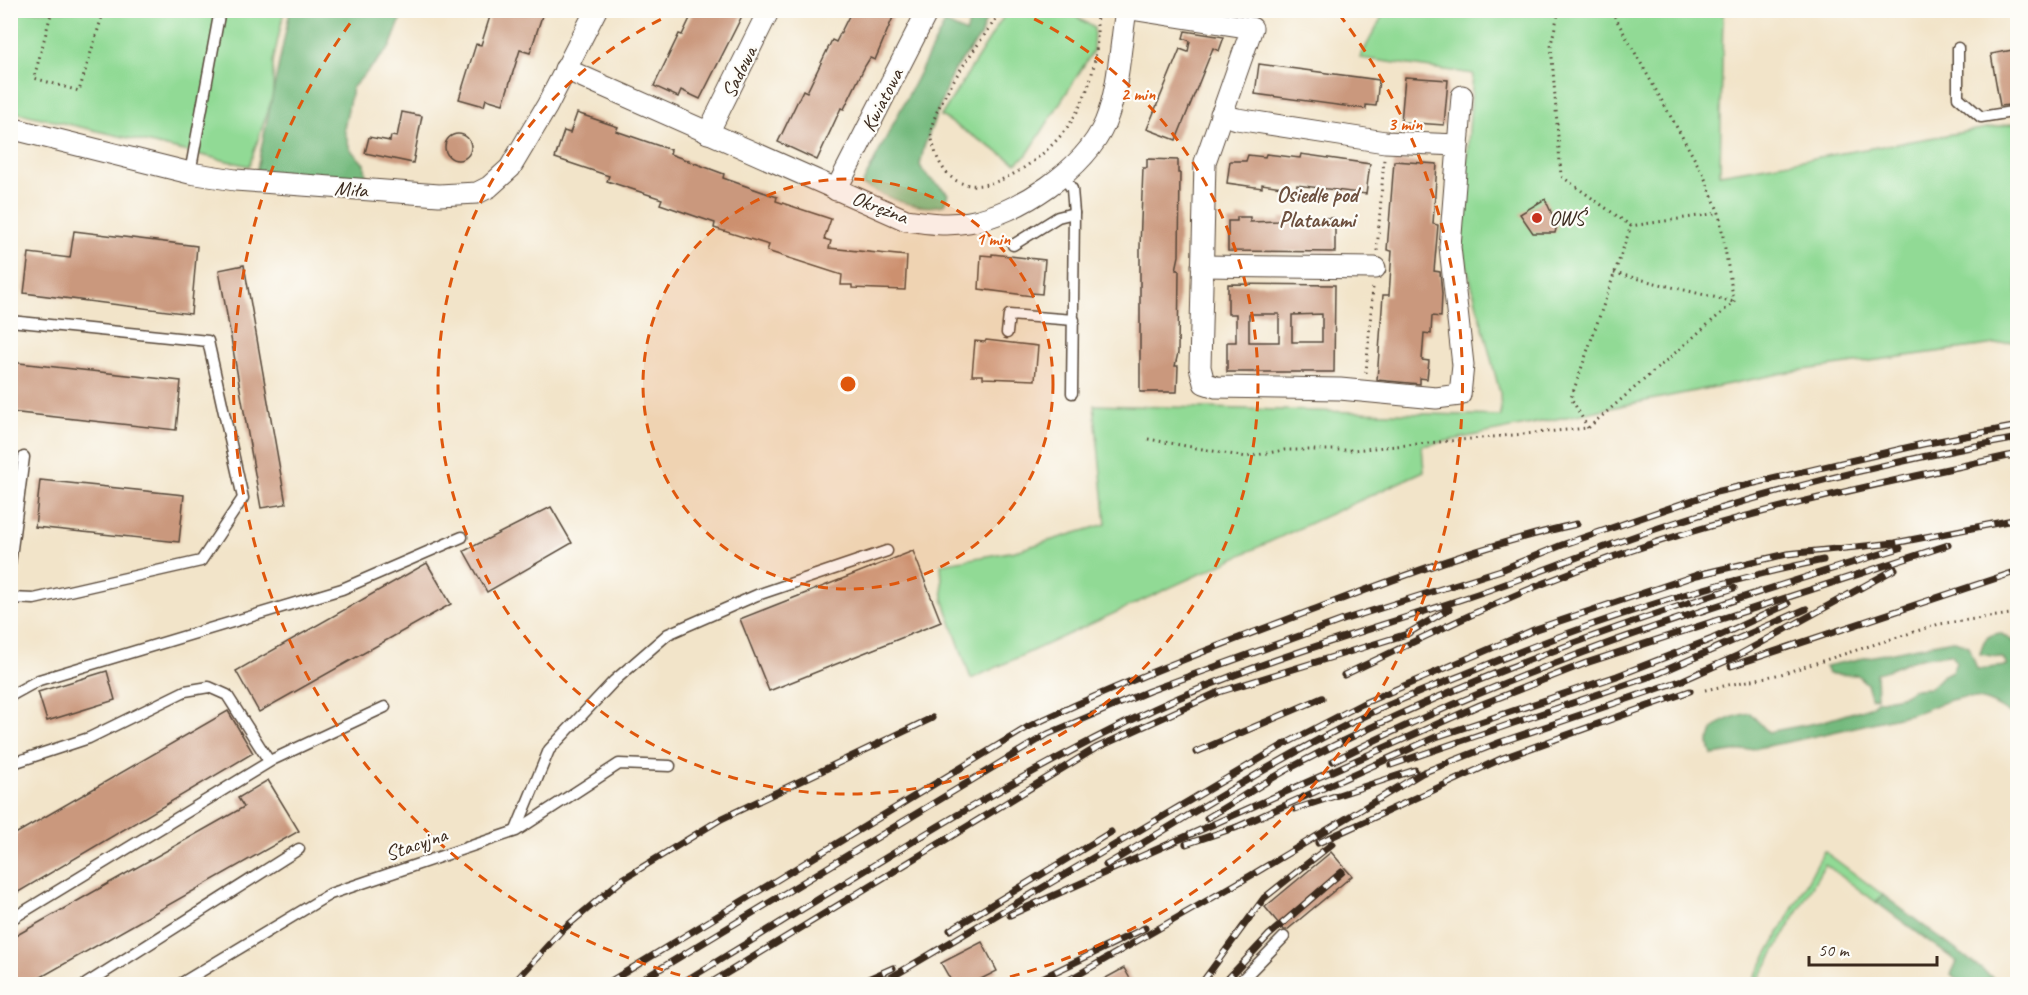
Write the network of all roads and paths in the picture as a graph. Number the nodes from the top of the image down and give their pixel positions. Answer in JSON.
{"nodes":[{"id":1,"x":52,"y":10,"type":"edge"},
{"id":2,"x":104,"y":10,"type":"edge"},
{"id":3,"x":186,"y":10,"type":"edge"},
{"id":4,"x":596,"y":10,"type":"edge"},
{"id":5,"x":769,"y":10,"type":"edge"},
{"id":6,"x":928,"y":10,"type":"edge"},
{"id":7,"x":1002,"y":10,"type":"edge"},
{"id":8,"x":1137,"y":10,"type":"edge"},
{"id":9,"x":1559,"y":10,"type":"edge"},
{"id":10,"x":1611,"y":10,"type":"edge"},
{"id":11,"x":1095,"y":11,"type":"edge"},
{"id":12,"x":219,"y":15,"type":"edge"},
{"id":13,"x":1120,"y":15,"type":"edge"},
{"id":14,"x":1958,"y":48,"type":"dead end"},
{"id":15,"x":565,"y":69,"type":"junction"},
{"id":16,"x":1462,"y":96,"type":"dead end"},
{"id":17,"x":2018,"y":111,"type":"edge"},
{"id":18,"x":1221,"y":114,"type":"junction"},
{"id":19,"x":10,"y":128,"type":"edge"},
{"id":20,"x":708,"y":133,"type":"junction"},
{"id":21,"x":1458,"y":146,"type":"junction"},
{"id":22,"x":190,"y":173,"type":"junction"},
{"id":23,"x":1063,"y":176,"type":"junction"},
{"id":24,"x":836,"y":190,"type":"junction"},
{"id":25,"x":1074,"y":213,"type":"junction"},
{"id":26,"x":1719,"y":213,"type":"junction"},
{"id":27,"x":1631,"y":226,"type":"junction"},
{"id":28,"x":1013,"y":245,"type":"dead end"},
{"id":29,"x":1202,"y":266,"type":"junction"},
{"id":30,"x":1375,"y":268,"type":"dead end"},
{"id":31,"x":1614,"y":273,"type":"junction"},
{"id":32,"x":1734,"y":302,"type":"junction"},
{"id":33,"x":1074,"y":320,"type":"junction"},
{"id":34,"x":10,"y":321,"type":"edge"},
{"id":35,"x":1007,"y":333,"type":"dead end"},
{"id":36,"x":1072,"y":393,"type":"dead end"},
{"id":37,"x":1588,"y":428,"type":"junction"},
{"id":38,"x":1148,"y":440,"type":"dead end"},
{"id":39,"x":24,"y":457,"type":"dead end"},
{"id":40,"x":462,"y":537,"type":"dead end"},
{"id":41,"x":887,"y":551,"type":"dead end"},
{"id":42,"x":10,"y":564,"type":"edge"},
{"id":43,"x":10,"y":598,"type":"edge"},
{"id":44,"x":2018,"y":613,"type":"edge"},
{"id":45,"x":1705,"y":690,"type":"dead end"},
{"id":46,"x":10,"y":696,"type":"edge"},
{"id":47,"x":385,"y":708,"type":"dead end"},
{"id":48,"x":269,"y":761,"type":"junction"},
{"id":49,"x":10,"y":764,"type":"edge"},
{"id":50,"x":670,"y":766,"type":"dead end"},
{"id":51,"x":516,"y":831,"type":"junction"},
{"id":52,"x":299,"y":849,"type":"dead end"},
{"id":53,"x":10,"y":920,"type":"edge"},
{"id":54,"x":1284,"y":937,"type":"dead end"},
{"id":55,"x":86,"y":984,"type":"edge"},
{"id":56,"x":180,"y":984,"type":"edge"},
{"id":57,"x":1238,"y":984,"type":"edge"}],
"edges":[{"from":1,"to":2,"type":"path"},
{"from":3,"to":12,"type":"path"},
{"from":4,"to":15,"type":"street","name":"Miła"},
{"from":5,"to":20,"type":"street","name":"Sadowa"},
{"from":6,"to":24,"type":"street","name":"Kwiatowa"},
{"from":7,"to":11,"type":"path"},
{"from":8,"to":18,"type":"street"},
{"from":9,"to":27,"type":"path"},
{"from":10,"to":26,"type":"path"},
{"from":11,"to":13,"type":"path"},
{"from":12,"to":22,"type":"lane"},
{"from":13,"to":23,"type":"street","name":"Okrężna"},
{"from":14,"to":17,"type":"lane"},
{"from":15,"to":20,"type":"street","name":"Okrężna"},
{"from":15,"to":22,"type":"street","name":"Miła"},
{"from":16,"to":21,"type":"street"},
{"from":18,"to":21,"type":"street"},
{"from":18,"to":29,"type":"street"},
{"from":19,"to":22,"type":"street","name":"Miła"},
{"from":20,"to":24,"type":"street","name":"Okrężna"},
{"from":21,"to":29,"type":"street"},
{"from":23,"to":24,"type":"street","name":"Okrężna"},
{"from":23,"to":25,"type":"lane"},
{"from":25,"to":28,"type":"lane"},
{"from":25,"to":33,"type":"lane"},
{"from":26,"to":27,"type":"path"},
{"from":26,"to":32,"type":"path"},
{"from":27,"to":31,"type":"path"},
{"from":29,"to":30,"type":"street"},
{"from":31,"to":32,"type":"path"},
{"from":31,"to":37,"type":"path"},
{"from":32,"to":37,"type":"path"},
{"from":33,"to":35,"type":"lane"},
{"from":33,"to":36,"type":"lane"},
{"from":34,"to":43,"type":"lane"},
{"from":37,"to":38,"type":"path"},
{"from":39,"to":42,"type":"lane"},
{"from":40,"to":46,"type":"lane"},
{"from":41,"to":51,"type":"lane"},
{"from":44,"to":45,"type":"path"},
{"from":47,"to":48,"type":"lane"},
{"from":48,"to":49,"type":"lane"},
{"from":48,"to":53,"type":"lane"},
{"from":50,"to":51,"type":"lane","name":"Stacyjna"},
{"from":51,"to":56,"type":"lane","name":"Stacyjna"},
{"from":52,"to":55,"type":"lane"},
{"from":54,"to":57,"type":"lane"}]}
